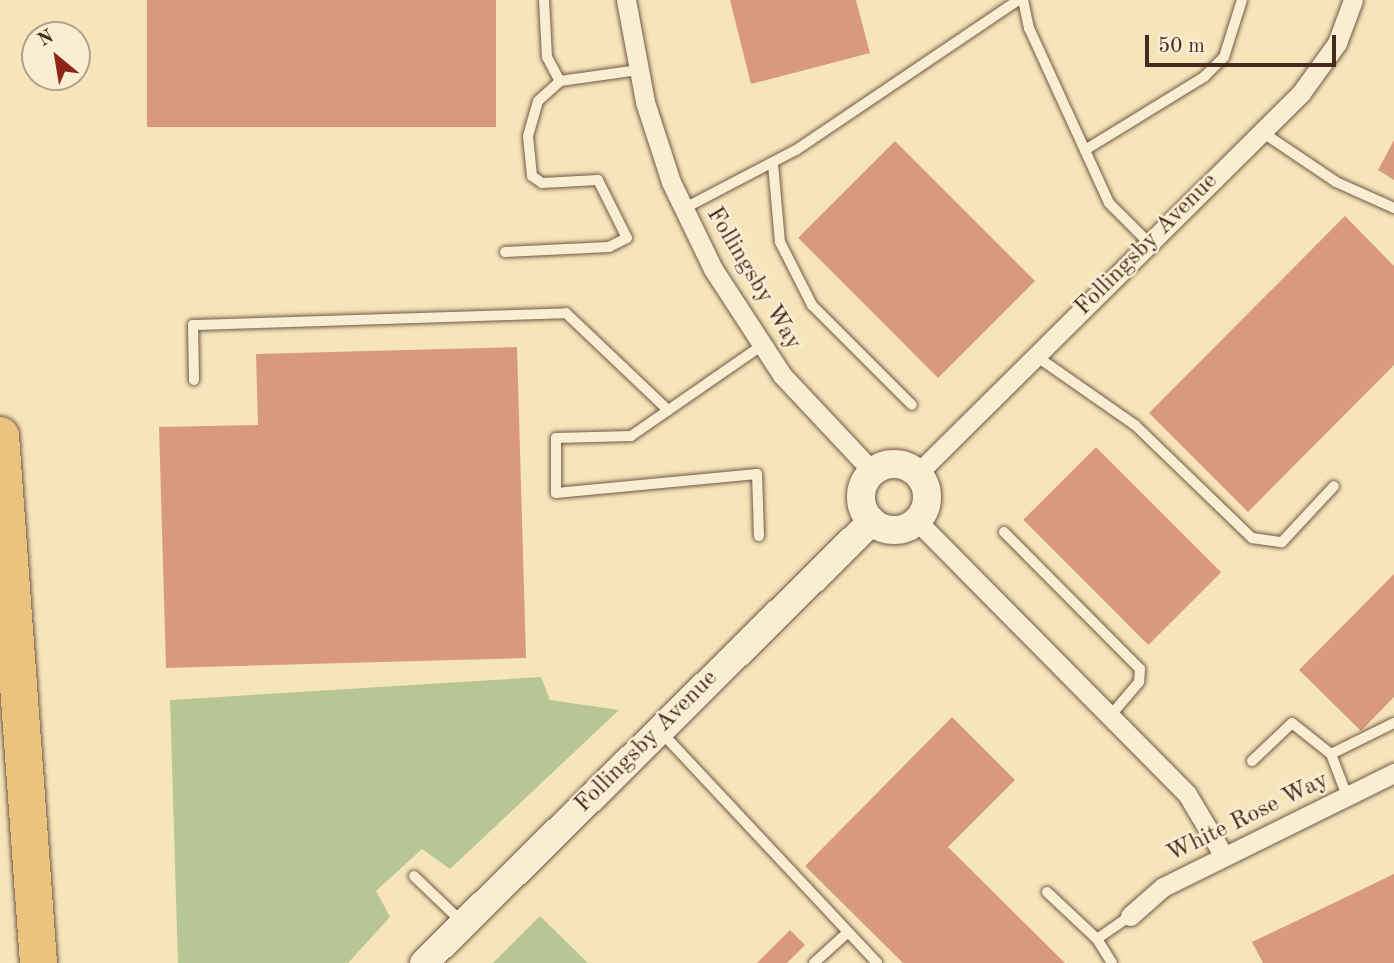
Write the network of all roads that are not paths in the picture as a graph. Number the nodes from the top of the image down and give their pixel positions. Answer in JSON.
{"nodes":[{"id":1,"x":544,"y":0,"type":"edge"},
{"id":2,"x":626,"y":0,"type":"edge"},
{"id":3,"x":1018,"y":0,"type":"edge"},
{"id":4,"x":1023,"y":0,"type":"edge"},
{"id":5,"x":1242,"y":0,"type":"edge"},
{"id":6,"x":1353,"y":0,"type":"edge"},
{"id":7,"x":638,"y":70,"type":"junction"},
{"id":8,"x":560,"y":81,"type":"junction"},
{"id":9,"x":1262,"y":132,"type":"junction"},
{"id":10,"x":1085,"y":150,"type":"junction"},
{"id":11,"x":773,"y":164,"type":"junction"},
{"id":12,"x":1394,"y":208,"type":"edge"},
{"id":13,"x":683,"y":209,"type":"junction"},
{"id":14,"x":1149,"y":243,"type":"junction"},
{"id":15,"x":505,"y":252,"type":"dead end"},
{"id":16,"x":761,"y":346,"type":"junction"},
{"id":17,"x":1035,"y":356,"type":"junction"},
{"id":18,"x":194,"y":380,"type":"dead end"},
{"id":19,"x":912,"y":405,"type":"dead end"},
{"id":20,"x":668,"y":410,"type":"junction"},
{"id":21,"x":0,"y":435,"type":"edge"},
{"id":22,"x":873,"y":472,"type":"junction"},
{"id":23,"x":918,"y":473,"type":"junction"},
{"id":24,"x":1334,"y":486,"type":"dead end"},
{"id":25,"x":872,"y":521,"type":"junction"},
{"id":26,"x":917,"y":521,"type":"junction"},
{"id":27,"x":1004,"y":532,"type":"dead end"},
{"id":28,"x":760,"y":536,"type":"dead end"},
{"id":29,"x":1112,"y":714,"type":"junction"},
{"id":30,"x":1394,"y":723,"type":"edge"},
{"id":31,"x":659,"y":730,"type":"junction"},
{"id":32,"x":1331,"y":754,"type":"junction"},
{"id":33,"x":1252,"y":761,"type":"dead end"},
{"id":34,"x":1394,"y":773,"type":"edge"},
{"id":35,"x":1347,"y":796,"type":"junction"},
{"id":36,"x":1224,"y":856,"type":"junction"},
{"id":37,"x":415,"y":876,"type":"dead end"},
{"id":38,"x":1047,"y":892,"type":"dead end"},
{"id":39,"x":1130,"y":916,"type":"joint"},
{"id":40,"x":463,"y":924,"type":"junction"},
{"id":41,"x":847,"y":933,"type":"junction"},
{"id":42,"x":1097,"y":939,"type":"junction"},
{"id":43,"x":38,"y":963,"type":"edge"},
{"id":44,"x":424,"y":963,"type":"edge"},
{"id":45,"x":814,"y":963,"type":"edge"},
{"id":46,"x":877,"y":963,"type":"edge"},
{"id":47,"x":1112,"y":963,"type":"edge"}],
"edges":[{"from":1,"to":8,"type":"lane"},
{"from":2,"to":7,"type":"street","name":"Follingsby Way"},
{"from":3,"to":11,"type":"lane"},
{"from":4,"to":10,"type":"lane"},
{"from":5,"to":10,"type":"lane"},
{"from":6,"to":9,"type":"street","name":"Follingsby Avenue"},
{"from":7,"to":8,"type":"lane"},
{"from":7,"to":13,"type":"street","name":"Follingsby Way"},
{"from":8,"to":15,"type":"lane"},
{"from":9,"to":12,"type":"lane"},
{"from":9,"to":14,"type":"street","name":"Follingsby Avenue"},
{"from":10,"to":14,"type":"lane"},
{"from":11,"to":13,"type":"lane"},
{"from":11,"to":19,"type":"lane"},
{"from":13,"to":16,"type":"street","name":"Follingsby Way"},
{"from":14,"to":17,"type":"street","name":"Follingsby Avenue"},
{"from":16,"to":20,"type":"lane"},
{"from":16,"to":22,"type":"street","name":"Follingsby Way"},
{"from":17,"to":23,"type":"street","name":"Follingsby Avenue"},
{"from":17,"to":24,"type":"lane"},
{"from":18,"to":20,"type":"lane"},
{"from":20,"to":28,"type":"lane"},
{"from":21,"to":43,"type":"highway"},
{"from":22,"to":23,"type":"street"},
{"from":22,"to":25,"type":"street"},
{"from":23,"to":26,"type":"street"},
{"from":25,"to":26,"type":"street"},
{"from":25,"to":31,"type":"street","name":"Follingsby Avenue"},
{"from":26,"to":29,"type":"street"},
{"from":27,"to":29,"type":"lane"},
{"from":29,"to":36,"type":"street"},
{"from":30,"to":32,"type":"lane"},
{"from":31,"to":40,"type":"street","name":"Follingsby Avenue"},
{"from":31,"to":41,"type":"lane"},
{"from":32,"to":33,"type":"lane"},
{"from":32,"to":35,"type":"lane"},
{"from":34,"to":35,"type":"street","name":"White Rose Way"},
{"from":35,"to":36,"type":"street","name":"White Rose Way"},
{"from":36,"to":39,"type":"street","name":"White Rose Way"},
{"from":37,"to":40,"type":"lane"},
{"from":38,"to":42,"type":"lane"},
{"from":39,"to":42,"type":"lane"},
{"from":40,"to":44,"type":"street","name":"Follingsby Avenue"},
{"from":41,"to":45,"type":"lane"},
{"from":41,"to":46,"type":"lane"},
{"from":42,"to":47,"type":"lane"}]}
